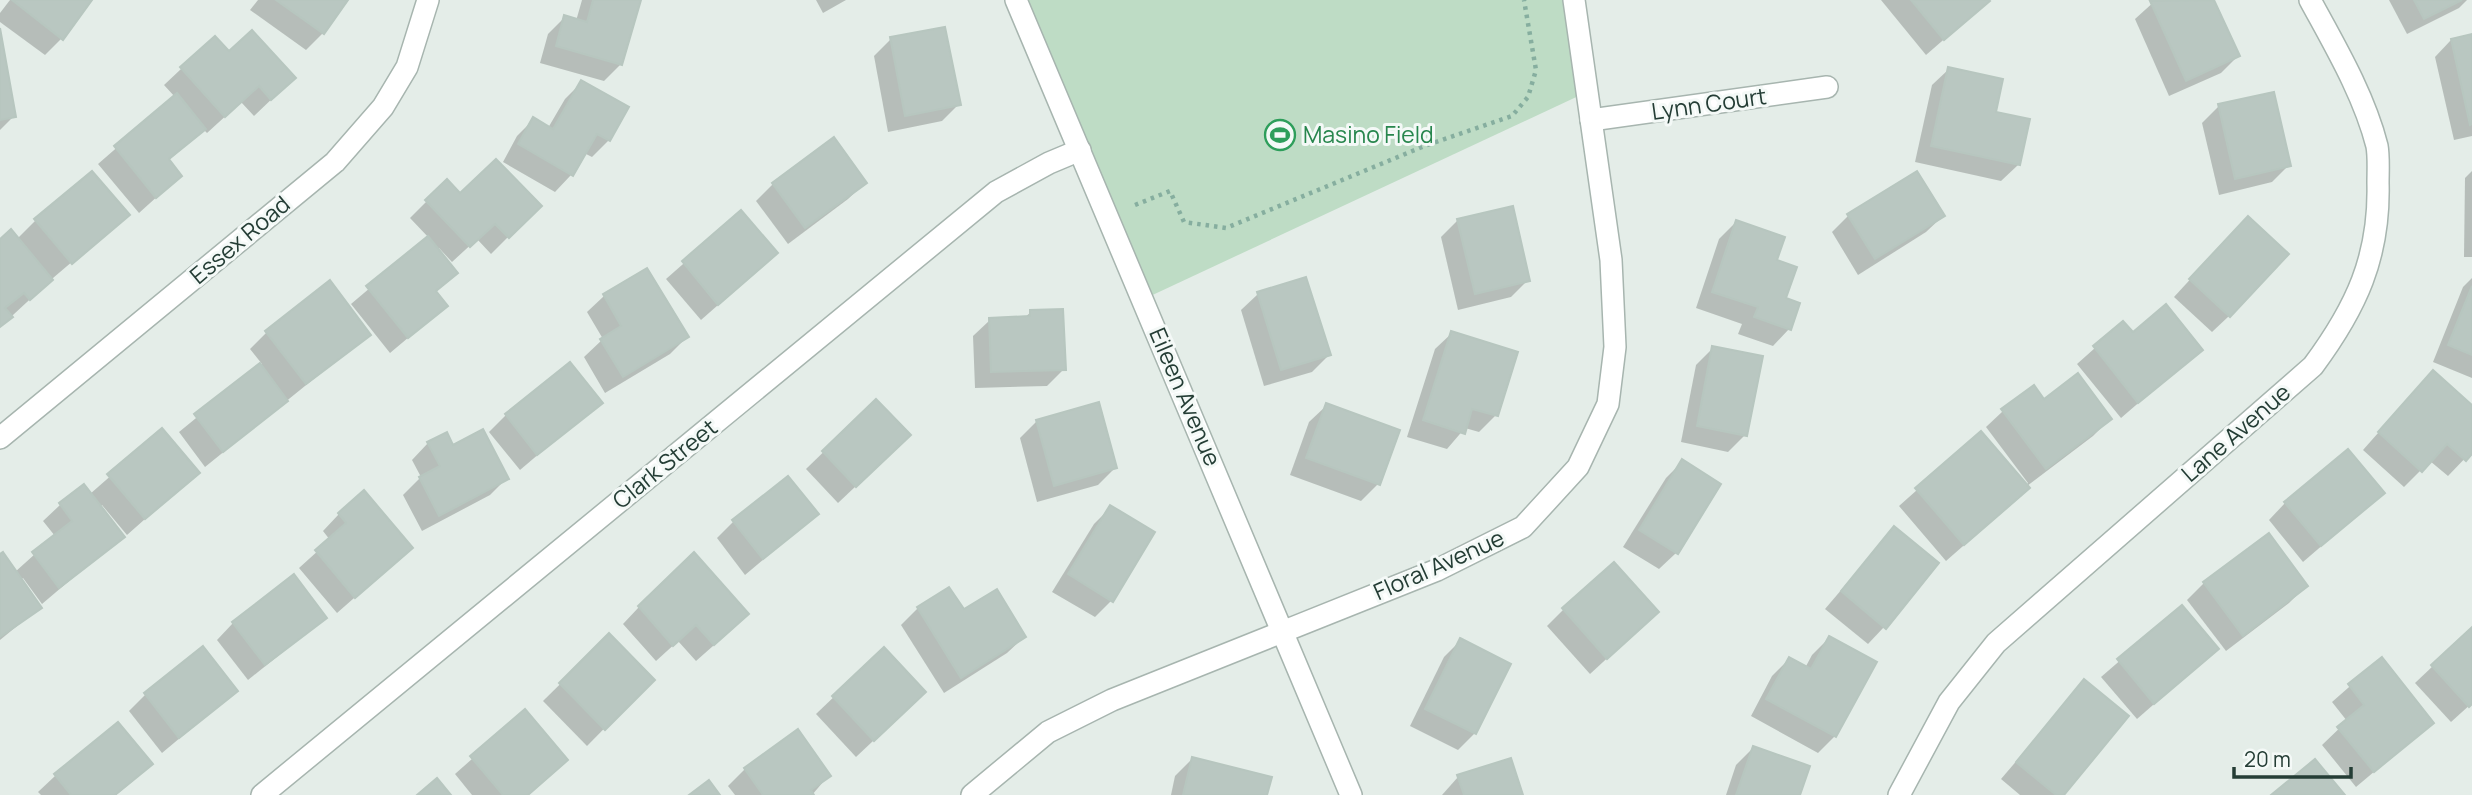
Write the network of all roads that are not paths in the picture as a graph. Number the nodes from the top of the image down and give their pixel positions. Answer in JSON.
{"nodes":[{"id":1,"x":428,"y":0,"type":"edge"},
{"id":2,"x":1016,"y":0,"type":"edge"},
{"id":3,"x":1574,"y":0,"type":"edge"},
{"id":4,"x":2309,"y":0,"type":"edge"},
{"id":5,"x":1827,"y":88,"type":"dead end"},
{"id":6,"x":1591,"y":120,"type":"junction"},
{"id":7,"x":1080,"y":150,"type":"junction"},
{"id":8,"x":0,"y":438,"type":"edge"},
{"id":9,"x":1282,"y":629,"type":"junction"},
{"id":10,"x":262,"y":795,"type":"edge"},
{"id":11,"x":971,"y":795,"type":"edge"},
{"id":12,"x":1351,"y":795,"type":"edge"},
{"id":13,"x":1899,"y":795,"type":"edge"}],
"edges":[{"from":1,"to":8,"type":"street","name":"Essex Road"},
{"from":2,"to":7,"type":"street","name":"Eileen Avenue"},
{"from":3,"to":6,"type":"street","name":"Floral Avenue"},
{"from":4,"to":13,"type":"street","name":"Lane Avenue"},
{"from":5,"to":6,"type":"street","name":"Lynn Court"},
{"from":6,"to":9,"type":"street","name":"Floral Avenue"},
{"from":7,"to":9,"type":"street","name":"Eileen Avenue"},
{"from":7,"to":10,"type":"street","name":"Clark Street"},
{"from":9,"to":11,"type":"street","name":"Floral Avenue"},
{"from":9,"to":12,"type":"street","name":"Eileen Avenue"}]}
